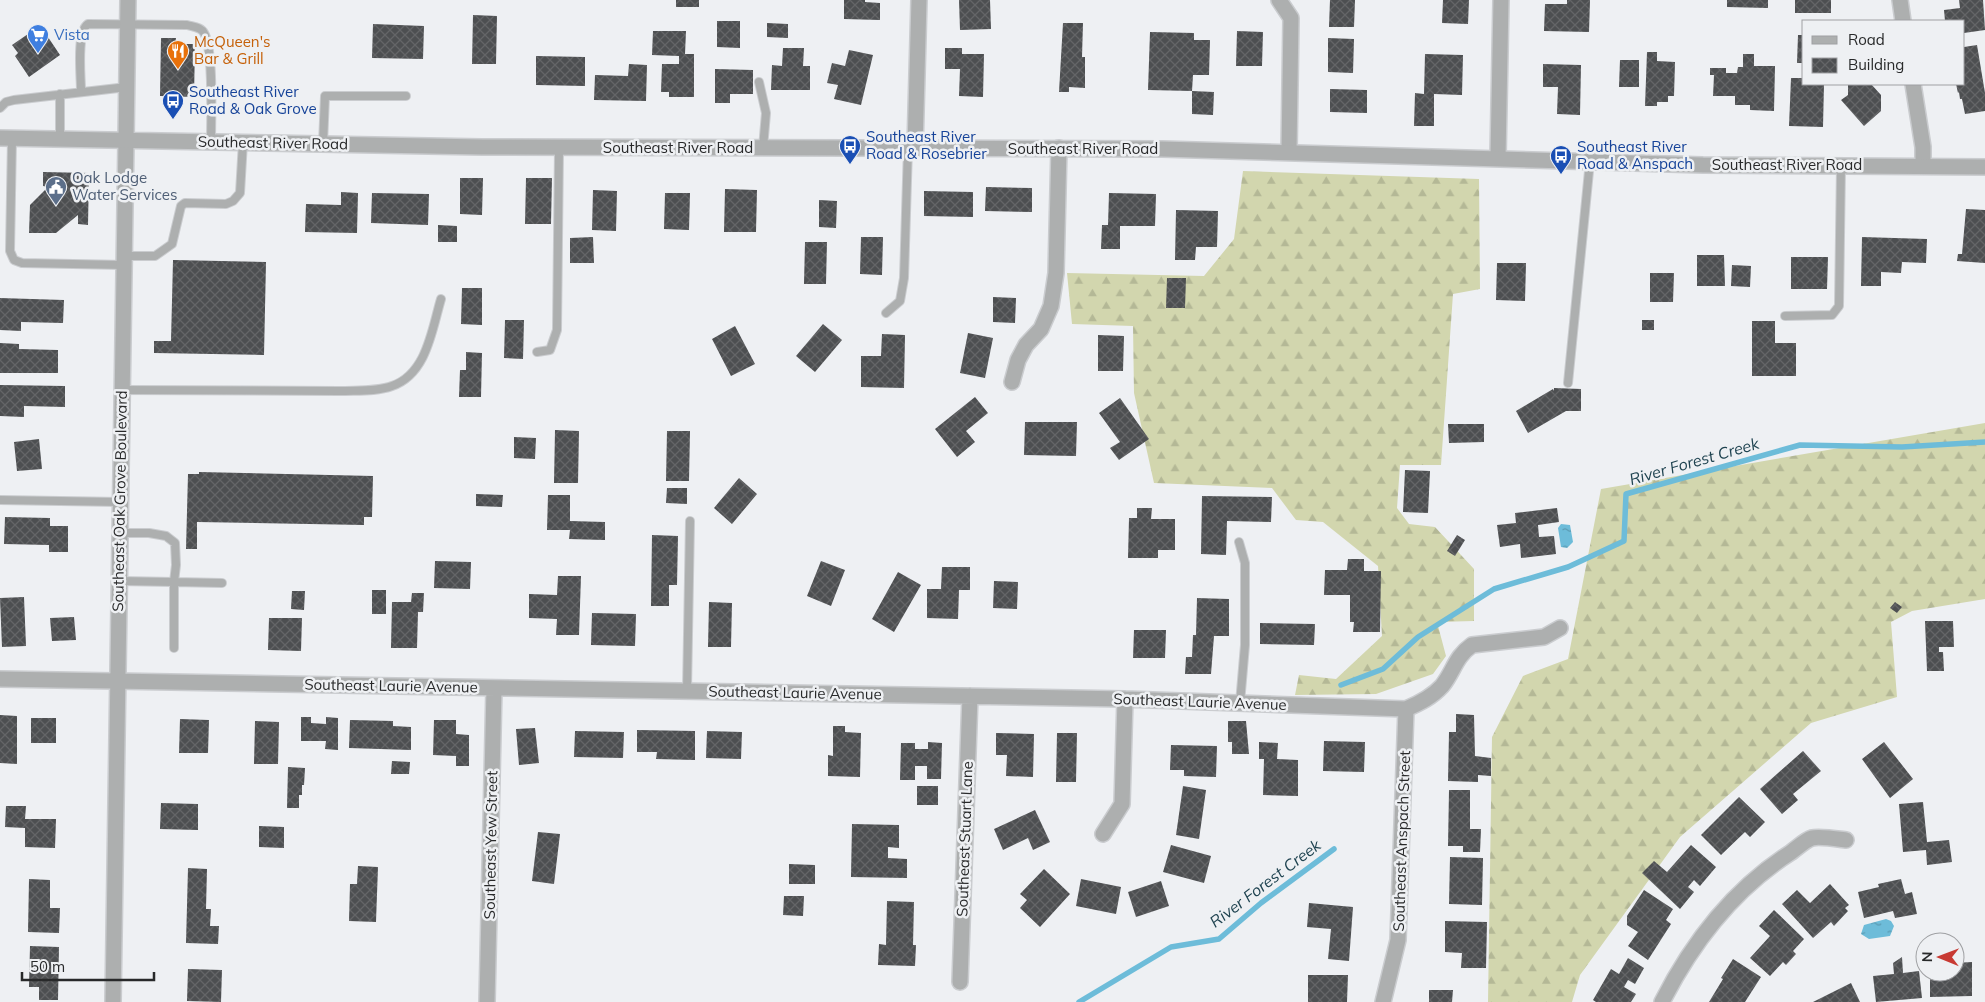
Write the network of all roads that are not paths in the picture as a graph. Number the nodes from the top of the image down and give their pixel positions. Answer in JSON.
{"nodes":[{"id":1,"x":128,"y":0,"type":"edge"},
{"id":2,"x":919,"y":0,"type":"edge"},
{"id":3,"x":1279,"y":0,"type":"edge"},
{"id":4,"x":1501,"y":0,"type":"edge"},
{"id":5,"x":1900,"y":0,"type":"edge"},
{"id":6,"x":1903,"y":20,"type":"edge"},
{"id":7,"x":128,"y":25,"type":"junction"},
{"id":8,"x":759,"y":82,"type":"dead end"},
{"id":9,"x":1913,"y":85,"type":"edge"},
{"id":10,"x":127,"y":87,"type":"junction"},
{"id":11,"x":81,"y":91,"type":"junction"},
{"id":12,"x":60,"y":94,"type":"junction"},
{"id":13,"x":406,"y":96,"type":"dead end"},
{"id":14,"x":0,"y":108,"type":"edge"},
{"id":15,"x":6,"y":138,"type":"edge"},
{"id":16,"x":60,"y":139,"type":"junction"},
{"id":17,"x":126,"y":140,"type":"junction"},
{"id":18,"x":211,"y":142,"type":"junction"},
{"id":19,"x":243,"y":142,"type":"junction"},
{"id":20,"x":323,"y":144,"type":"junction"},
{"id":21,"x":559,"y":148,"type":"junction"},
{"id":22,"x":763,"y":148,"type":"junction"},
{"id":23,"x":911,"y":148,"type":"junction"},
{"id":24,"x":1059,"y":148,"type":"junction"},
{"id":25,"x":1289,"y":151,"type":"junction"},
{"id":26,"x":1498,"y":157,"type":"junction"},
{"id":27,"x":1590,"y":161,"type":"junction"},
{"id":28,"x":1841,"y":166,"type":"junction"},
{"id":29,"x":1923,"y":166,"type":"junction"},
{"id":30,"x":1985,"y":167,"type":"edge"},
{"id":31,"x":124,"y":261,"type":"junction"},
{"id":32,"x":441,"y":299,"type":"dead end"},
{"id":33,"x":886,"y":313,"type":"dead end"},
{"id":34,"x":1785,"y":316,"type":"dead end"},
{"id":35,"x":537,"y":352,"type":"dead end"},
{"id":36,"x":1012,"y":382,"type":"dead end"},
{"id":37,"x":1568,"y":383,"type":"dead end"},
{"id":38,"x":122,"y":390,"type":"junction"},
{"id":39,"x":0,"y":500,"type":"edge"},
{"id":40,"x":120,"y":502,"type":"junction"},
{"id":41,"x":690,"y":520,"type":"dead end"},
{"id":42,"x":120,"y":533,"type":"junction"},
{"id":43,"x":1239,"y":542,"type":"dead end"},
{"id":44,"x":119,"y":581,"type":"junction"},
{"id":45,"x":174,"y":582,"type":"junction"},
{"id":46,"x":222,"y":583,"type":"dead end"},
{"id":47,"x":1560,"y":628,"type":"dead end"},
{"id":48,"x":174,"y":648,"type":"dead end"},
{"id":49,"x":0,"y":679,"type":"edge"},
{"id":50,"x":118,"y":680,"type":"junction"},
{"id":51,"x":494,"y":688,"type":"junction"},
{"id":52,"x":686,"y":691,"type":"junction"},
{"id":53,"x":970,"y":696,"type":"junction"},
{"id":54,"x":1125,"y":699,"type":"junction"},
{"id":55,"x":1240,"y":703,"type":"junction"},
{"id":56,"x":1406,"y":709,"type":"junction"},
{"id":57,"x":1103,"y":834,"type":"dead end"},
{"id":58,"x":1846,"y":840,"type":"dead end"},
{"id":59,"x":960,"y":982,"type":"dead end"},
{"id":60,"x":113,"y":1002,"type":"edge"},
{"id":61,"x":487,"y":1002,"type":"edge"},
{"id":62,"x":1383,"y":1002,"type":"edge"},
{"id":63,"x":1662,"y":1002,"type":"edge"}],
"edges":[{"from":1,"to":7,"type":"street","name":"Southeast Oak Grove Boulevard"},
{"from":2,"to":23,"type":"street"},
{"from":3,"to":25,"type":"street"},
{"from":4,"to":26,"type":"street"},
{"from":5,"to":6,"type":"street"},
{"from":7,"to":10,"type":"street","name":"Southeast Oak Grove Boulevard"},
{"from":7,"to":11,"type":"lane"},
{"from":7,"to":18,"type":"lane"},
{"from":8,"to":22,"type":"lane"},
{"from":9,"to":29,"type":"street"},
{"from":10,"to":11,"type":"lane"},
{"from":10,"to":17,"type":"street","name":"Southeast Oak Grove Boulevard"},
{"from":11,"to":12,"type":"lane"},
{"from":12,"to":14,"type":"lane"},
{"from":12,"to":16,"type":"lane"},
{"from":13,"to":20,"type":"lane"},
{"from":15,"to":16,"type":"street","name":"Southeast River Road"},
{"from":15,"to":31,"type":"lane"},
{"from":16,"to":17,"type":"street","name":"Southeast River Road"},
{"from":17,"to":18,"type":"street","name":"Southeast River Road"},
{"from":17,"to":31,"type":"street","name":"Southeast Oak Grove Boulevard"},
{"from":18,"to":19,"type":"street","name":"Southeast River Road"},
{"from":19,"to":20,"type":"street","name":"Southeast River Road"},
{"from":19,"to":31,"type":"lane"},
{"from":20,"to":21,"type":"street","name":"Southeast River Road"},
{"from":21,"to":22,"type":"street","name":"Southeast River Road"},
{"from":21,"to":35,"type":"lane"},
{"from":22,"to":23,"type":"street","name":"Southeast River Road"},
{"from":23,"to":24,"type":"street","name":"Southeast River Road"},
{"from":23,"to":33,"type":"lane"},
{"from":24,"to":25,"type":"street","name":"Southeast River Road"},
{"from":24,"to":36,"type":"street"},
{"from":25,"to":26,"type":"street","name":"Southeast River Road"},
{"from":26,"to":27,"type":"street","name":"Southeast River Road"},
{"from":27,"to":28,"type":"street","name":"Southeast River Road"},
{"from":27,"to":37,"type":"lane"},
{"from":28,"to":29,"type":"street","name":"Southeast River Road"},
{"from":28,"to":34,"type":"lane"},
{"from":29,"to":30,"type":"street","name":"Southeast River Road"},
{"from":31,"to":38,"type":"street","name":"Southeast Oak Grove Boulevard"},
{"from":32,"to":38,"type":"lane"},
{"from":38,"to":40,"type":"street","name":"Southeast Oak Grove Boulevard"},
{"from":39,"to":40,"type":"lane"},
{"from":40,"to":42,"type":"street","name":"Southeast Oak Grove Boulevard"},
{"from":41,"to":52,"type":"lane"},
{"from":42,"to":44,"type":"street","name":"Southeast Oak Grove Boulevard"},
{"from":42,"to":45,"type":"lane"},
{"from":43,"to":55,"type":"lane"},
{"from":44,"to":45,"type":"lane"},
{"from":44,"to":50,"type":"street","name":"Southeast Oak Grove Boulevard"},
{"from":45,"to":46,"type":"lane"},
{"from":45,"to":48,"type":"lane"},
{"from":47,"to":56,"type":"street","name":"Southeast Laurie Avenue"},
{"from":49,"to":50,"type":"street","name":"Southeast Laurie Avenue"},
{"from":50,"to":51,"type":"street","name":"Southeast Laurie Avenue"},
{"from":50,"to":60,"type":"street","name":"Southeast Oak Grove Boulevard"},
{"from":51,"to":52,"type":"street","name":"Southeast Laurie Avenue"},
{"from":51,"to":61,"type":"street","name":"Southeast Yew Street"},
{"from":52,"to":53,"type":"street","name":"Southeast Laurie Avenue"},
{"from":53,"to":54,"type":"street","name":"Southeast Laurie Avenue"},
{"from":53,"to":59,"type":"street","name":"Southeast Stuart Lane"},
{"from":54,"to":55,"type":"street","name":"Southeast Laurie Avenue"},
{"from":54,"to":57,"type":"street"},
{"from":55,"to":56,"type":"street","name":"Southeast Laurie Avenue"},
{"from":56,"to":62,"type":"street","name":"Southeast Anspach Street"},
{"from":58,"to":63,"type":"street"}]}
